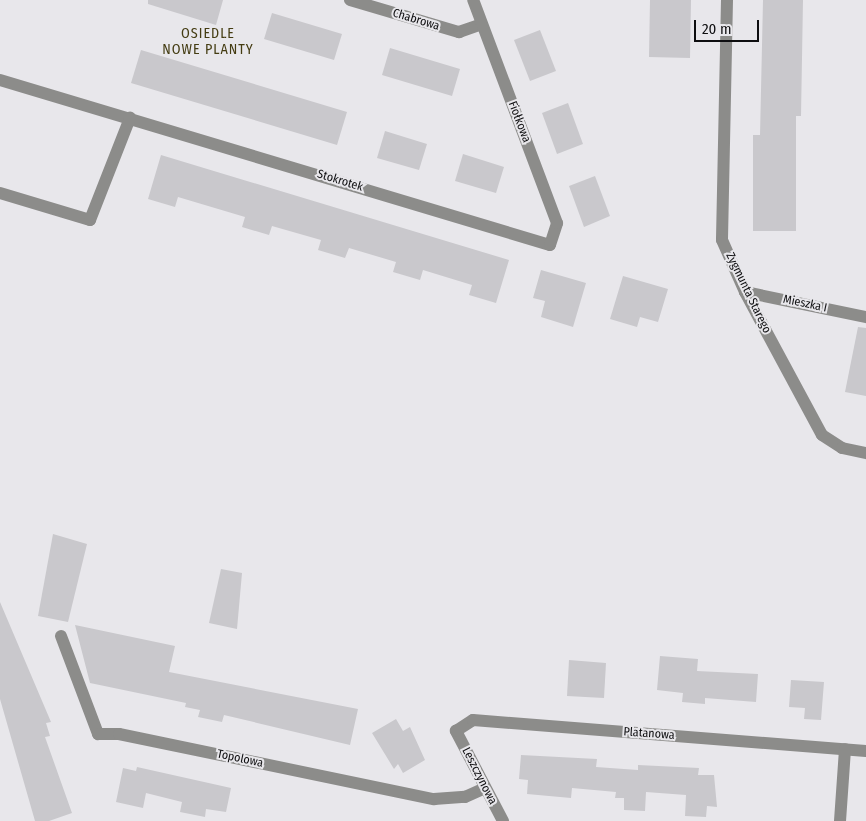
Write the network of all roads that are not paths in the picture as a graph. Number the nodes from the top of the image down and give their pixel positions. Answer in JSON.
{"nodes":[{"id":1,"x":350,"y":0,"type":"edge"},
{"id":2,"x":473,"y":0,"type":"edge"},
{"id":3,"x":727,"y":0,"type":"edge"},
{"id":4,"x":482,"y":24,"type":"junction"},
{"id":5,"x":0,"y":80,"type":"edge"},
{"id":6,"x":130,"y":118,"type":"junction"},
{"id":7,"x":0,"y":194,"type":"edge"},
{"id":8,"x":550,"y":245,"type":"joint"},
{"id":9,"x":745,"y":292,"type":"junction"},
{"id":10,"x":866,"y":317,"type":"edge"},
{"id":11,"x":866,"y":453,"type":"edge"},
{"id":12,"x":61,"y":636,"type":"dead end"},
{"id":13,"x":456,"y":731,"type":"joint"},
{"id":14,"x":845,"y":749,"type":"junction"},
{"id":15,"x":866,"y":751,"type":"edge"},
{"id":16,"x":485,"y":788,"type":"junction"},
{"id":17,"x":503,"y":821,"type":"edge"},
{"id":18,"x":840,"y":821,"type":"edge"}],
"edges":[{"from":1,"to":4,"type":"street","name":"Chabrowa"},
{"from":2,"to":4,"type":"street","name":"Fiołkowa"},
{"from":3,"to":9,"type":"street","name":"Zygmunta Starego"},
{"from":4,"to":8,"type":"street","name":"Fiołkowa"},
{"from":5,"to":6,"type":"street","name":"Stokrotek"},
{"from":6,"to":7,"type":"street"},
{"from":6,"to":8,"type":"street","name":"Stokrotek"},
{"from":9,"to":10,"type":"street","name":"Mieszka I"},
{"from":9,"to":11,"type":"street","name":"Zygmunta Starego"},
{"from":12,"to":16,"type":"street","name":"Topolowa"},
{"from":13,"to":14,"type":"street","name":"Platanowa"},
{"from":13,"to":16,"type":"street","name":"Leszczynowa"},
{"from":14,"to":15,"type":"street","name":"Platanowa"},
{"from":14,"to":18,"type":"street"},
{"from":16,"to":17,"type":"street","name":"Leszczynowa"}]}
